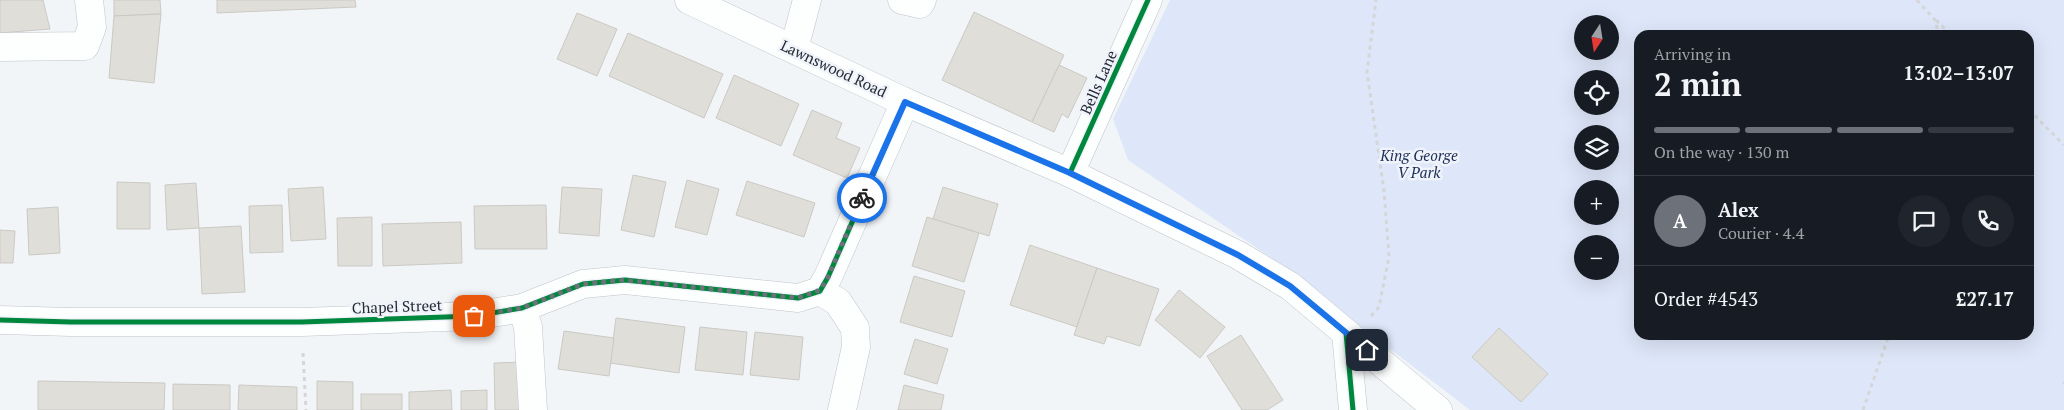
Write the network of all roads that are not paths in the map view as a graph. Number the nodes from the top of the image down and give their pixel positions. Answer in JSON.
{"nodes":[{"id":1,"x":89,"y":0,"type":"edge"},
{"id":2,"x":689,"y":0,"type":"edge"},
{"id":3,"x":807,"y":0,"type":"edge"},
{"id":4,"x":902,"y":0,"type":"edge"},
{"id":5,"x":922,"y":0,"type":"edge"},
{"id":6,"x":1148,"y":0,"type":"edge"},
{"id":7,"x":0,"y":46,"type":"edge"},
{"id":8,"x":794,"y":49,"type":"junction"},
{"id":9,"x":905,"y":102,"type":"junction"},
{"id":10,"x":1070,"y":173,"type":"junction"},
{"id":11,"x":820,"y":290,"type":"junction"},
{"id":12,"x":522,"y":308,"type":"junction"},
{"id":13,"x":0,"y":320,"type":"edge"},
{"id":14,"x":1349,"y":335,"type":"junction"},
{"id":15,"x":533,"y":410,"type":"edge"},
{"id":16,"x":842,"y":410,"type":"edge"},
{"id":17,"x":1354,"y":410,"type":"edge"},
{"id":18,"x":1438,"y":410,"type":"edge"}],
"edges":[{"from":1,"to":7,"type":"street"},
{"from":2,"to":8,"type":"street","name":"Lawnswood Road"},
{"from":3,"to":8,"type":"street"},
{"from":4,"to":5,"type":"street"},
{"from":6,"to":10,"type":"street","name":"Bells Lane"},
{"from":8,"to":9,"type":"street","name":"Lawnswood Road"},
{"from":9,"to":10,"type":"street","name":"Lawnswood Road"},
{"from":9,"to":11,"type":"street"},
{"from":10,"to":14,"type":"street","name":"Lawnswood Road"},
{"from":11,"to":12,"type":"street","name":"Chapel Street"},
{"from":11,"to":16,"type":"street"},
{"from":12,"to":13,"type":"street","name":"Chapel Street"},
{"from":12,"to":15,"type":"street"},
{"from":14,"to":17,"type":"street"},
{"from":14,"to":18,"type":"street","name":"Lawnswood Road"}]}
